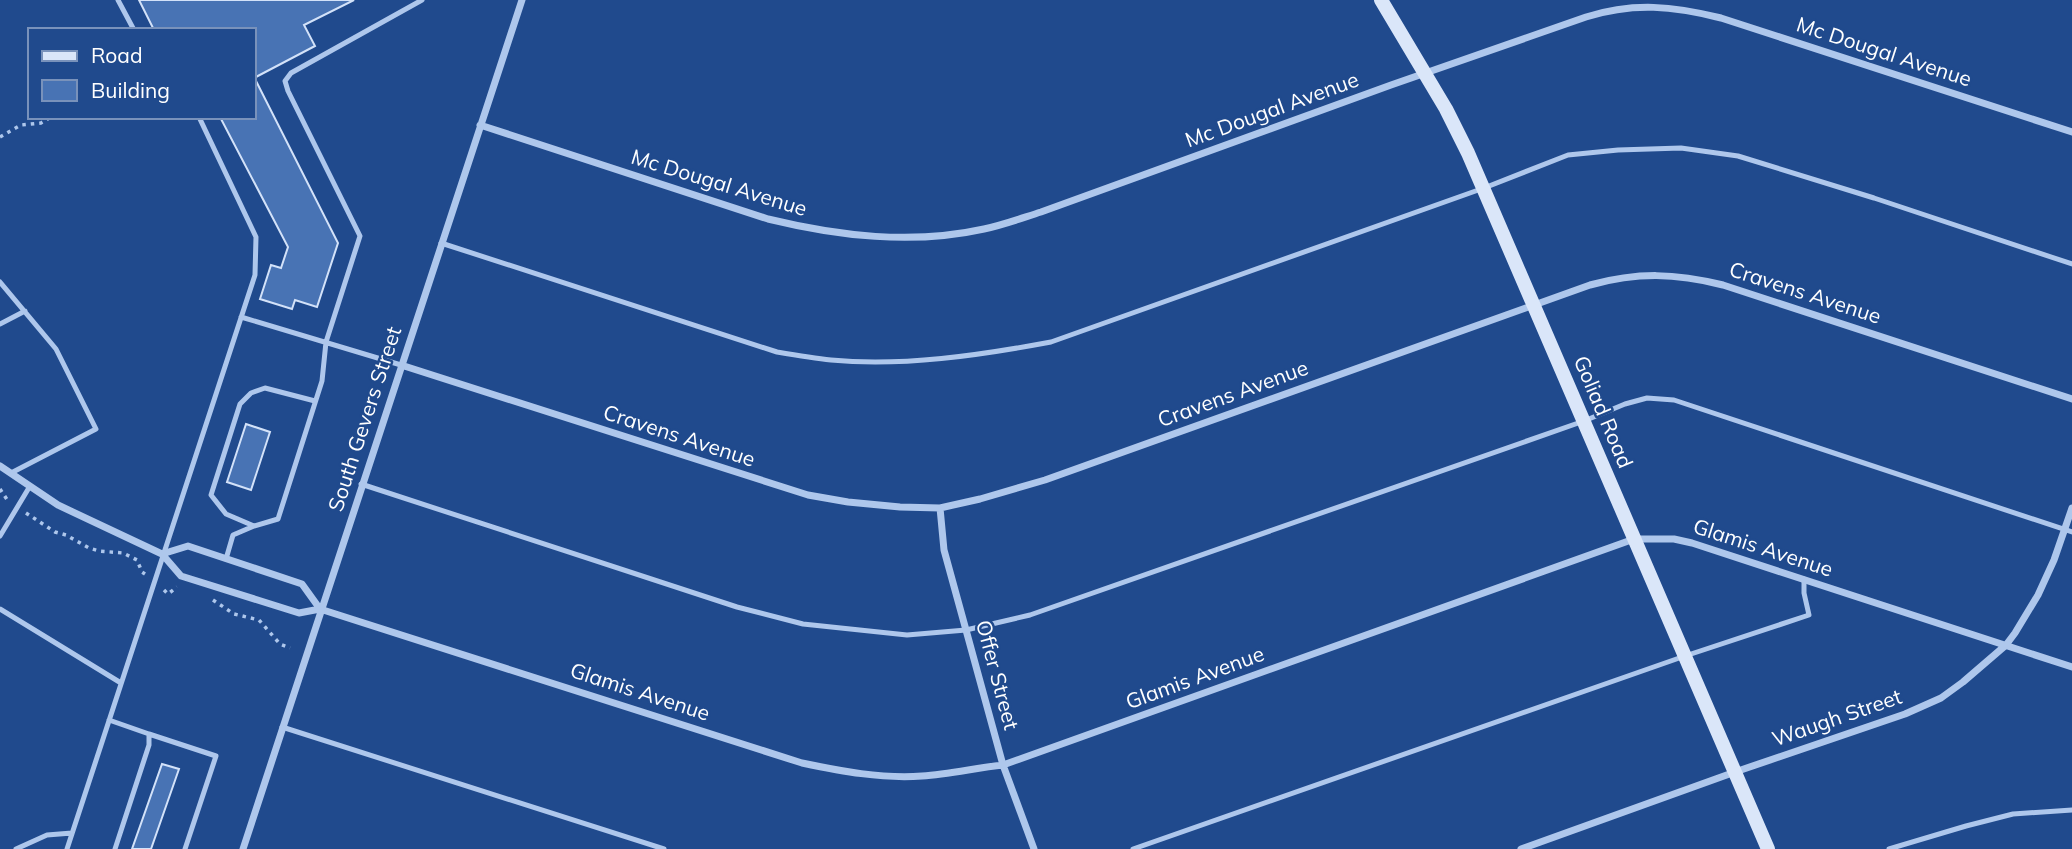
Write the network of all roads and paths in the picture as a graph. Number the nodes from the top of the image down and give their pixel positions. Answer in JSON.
{"nodes":[{"id":1,"x":118,"y":0,"type":"edge"},
{"id":2,"x":422,"y":0,"type":"edge"},
{"id":3,"x":522,"y":0,"type":"edge"},
{"id":4,"x":1381,"y":0,"type":"edge"},
{"id":5,"x":133,"y":28,"type":"edge"},
{"id":6,"x":1424,"y":75,"type":"junction"},
{"id":7,"x":48,"y":119,"type":"edge"},
{"id":8,"x":200,"y":119,"type":"edge"},
{"id":9,"x":480,"y":125,"type":"junction"},
{"id":10,"x":2072,"y":132,"type":"edge"},
{"id":11,"x":0,"y":136,"type":"edge"},
{"id":12,"x":1484,"y":188,"type":"junction"},
{"id":13,"x":441,"y":243,"type":"junction"},
{"id":14,"x":2072,"y":264,"type":"edge"},
{"id":15,"x":0,"y":282,"type":"edge"},
{"id":16,"x":1534,"y":306,"type":"junction"},
{"id":17,"x":25,"y":311,"type":"junction"},
{"id":18,"x":241,"y":317,"type":"junction"},
{"id":19,"x":0,"y":324,"type":"edge"},
{"id":20,"x":326,"y":342,"type":"junction"},
{"id":21,"x":401,"y":365,"type":"junction"},
{"id":22,"x":2072,"y":399,"type":"edge"},
{"id":23,"x":315,"y":401,"type":"junction"},
{"id":24,"x":1584,"y":421,"type":"junction"},
{"id":25,"x":5,"y":471,"type":"edge"},
{"id":26,"x":362,"y":484,"type":"junction"},
{"id":27,"x":30,"y":486,"type":"junction"},
{"id":28,"x":940,"y":508,"type":"junction"},
{"id":29,"x":2072,"y":508,"type":"edge"},
{"id":30,"x":254,"y":526,"type":"junction"},
{"id":31,"x":2068,"y":531,"type":"edge"},
{"id":32,"x":0,"y":536,"type":"edge"},
{"id":33,"x":1634,"y":539,"type":"junction"},
{"id":34,"x":162,"y":554,"type":"junction"},
{"id":35,"x":226,"y":559,"type":"junction"},
{"id":36,"x":1804,"y":579,"type":"junction"},
{"id":37,"x":0,"y":609,"type":"edge"},
{"id":38,"x":320,"y":609,"type":"junction"},
{"id":39,"x":966,"y":630,"type":"junction"},
{"id":40,"x":2006,"y":645,"type":"junction"},
{"id":41,"x":1685,"y":656,"type":"junction"},
{"id":42,"x":2072,"y":667,"type":"edge"},
{"id":43,"x":121,"y":683,"type":"junction"},
{"id":44,"x":109,"y":720,"type":"junction"},
{"id":45,"x":282,"y":727,"type":"junction"},
{"id":46,"x":149,"y":734,"type":"junction"},
{"id":47,"x":1003,"y":765,"type":"junction"},
{"id":48,"x":1735,"y":772,"type":"junction"},
{"id":49,"x":2072,"y":810,"type":"edge"},
{"id":50,"x":72,"y":833,"type":"junction"},
{"id":51,"x":16,"y":849,"type":"edge"},
{"id":52,"x":67,"y":849,"type":"edge"},
{"id":53,"x":115,"y":849,"type":"edge"},
{"id":54,"x":185,"y":849,"type":"edge"},
{"id":55,"x":243,"y":849,"type":"edge"},
{"id":56,"x":664,"y":849,"type":"edge"},
{"id":57,"x":1034,"y":849,"type":"edge"},
{"id":58,"x":1133,"y":849,"type":"edge"},
{"id":59,"x":1521,"y":849,"type":"edge"},
{"id":60,"x":1768,"y":849,"type":"edge"},
{"id":61,"x":1889,"y":849,"type":"edge"}],
"edges":[{"from":1,"to":5,"type":"lane"},
{"from":2,"to":20,"type":"lane"},
{"from":3,"to":9,"type":"street","name":"South Gevers Street"},
{"from":4,"to":6,"type":"main road","name":"Goliad Road"},
{"from":6,"to":9,"type":"street","name":"Mc Dougal Avenue"},
{"from":6,"to":10,"type":"street","name":"Mc Dougal Avenue"},
{"from":6,"to":12,"type":"main road","name":"Goliad Road"},
{"from":7,"to":11,"type":"path"},
{"from":8,"to":18,"type":"lane"},
{"from":9,"to":13,"type":"street","name":"South Gevers Street"},
{"from":12,"to":13,"type":"lane"},
{"from":12,"to":14,"type":"lane"},
{"from":12,"to":16,"type":"main road","name":"Goliad Road"},
{"from":13,"to":21,"type":"street","name":"South Gevers Street"},
{"from":15,"to":17,"type":"lane"},
{"from":16,"to":22,"type":"street","name":"Cravens Avenue"},
{"from":16,"to":24,"type":"main road","name":"Goliad Road"},
{"from":16,"to":28,"type":"street","name":"Cravens Avenue"},
{"from":17,"to":19,"type":"lane"},
{"from":17,"to":25,"type":"lane"},
{"from":18,"to":20,"type":"lane"},
{"from":18,"to":34,"type":"lane"},
{"from":20,"to":21,"type":"lane"},
{"from":20,"to":23,"type":"lane"},
{"from":21,"to":26,"type":"street","name":"South Gevers Street"},
{"from":21,"to":28,"type":"street","name":"Cravens Avenue"},
{"from":23,"to":30,"type":"lane"},
{"from":23,"to":30,"type":"lane"},
{"from":24,"to":31,"type":"lane"},
{"from":24,"to":33,"type":"main road","name":"Goliad Road"},
{"from":24,"to":39,"type":"lane"},
{"from":25,"to":27,"type":"street","name":"Glamis Avenue"},
{"from":26,"to":38,"type":"street","name":"South Gevers Street"},
{"from":26,"to":39,"type":"lane"},
{"from":27,"to":32,"type":"lane"},
{"from":27,"to":34,"type":"street","name":"Glamis Avenue"},
{"from":28,"to":39,"type":"street","name":"Offer Street"},
{"from":29,"to":31,"type":"street","name":"Waugh Street"},
{"from":30,"to":35,"type":"lane"},
{"from":31,"to":40,"type":"street","name":"Waugh Street"},
{"from":33,"to":36,"type":"street","name":"Glamis Avenue"},
{"from":33,"to":41,"type":"main road","name":"Goliad Road"},
{"from":33,"to":47,"type":"street","name":"Glamis Avenue"},
{"from":34,"to":35,"type":"street"},
{"from":34,"to":38,"type":"street","name":"Glamis Avenue"},
{"from":34,"to":43,"type":"lane"},
{"from":35,"to":38,"type":"street"},
{"from":36,"to":40,"type":"street","name":"Glamis Avenue"},
{"from":36,"to":41,"type":"lane"},
{"from":37,"to":43,"type":"lane"},
{"from":38,"to":45,"type":"street","name":"South Gevers Street"},
{"from":38,"to":47,"type":"street","name":"Glamis Avenue"},
{"from":39,"to":47,"type":"street","name":"Offer Street"},
{"from":40,"to":42,"type":"street","name":"Glamis Avenue"},
{"from":40,"to":48,"type":"street","name":"Waugh Street"},
{"from":41,"to":48,"type":"main road","name":"Goliad Road"},
{"from":41,"to":58,"type":"lane"},
{"from":43,"to":44,"type":"lane"},
{"from":44,"to":46,"type":"lane"},
{"from":44,"to":50,"type":"lane"},
{"from":45,"to":55,"type":"street","name":"South Gevers Street"},
{"from":45,"to":56,"type":"lane"},
{"from":46,"to":53,"type":"lane"},
{"from":46,"to":54,"type":"lane"},
{"from":47,"to":57,"type":"street","name":"Offer Street"},
{"from":48,"to":59,"type":"street","name":"Waugh Street"},
{"from":48,"to":60,"type":"main road","name":"Goliad Road"},
{"from":49,"to":61,"type":"lane"},
{"from":50,"to":51,"type":"lane"},
{"from":50,"to":52,"type":"lane"}]}
